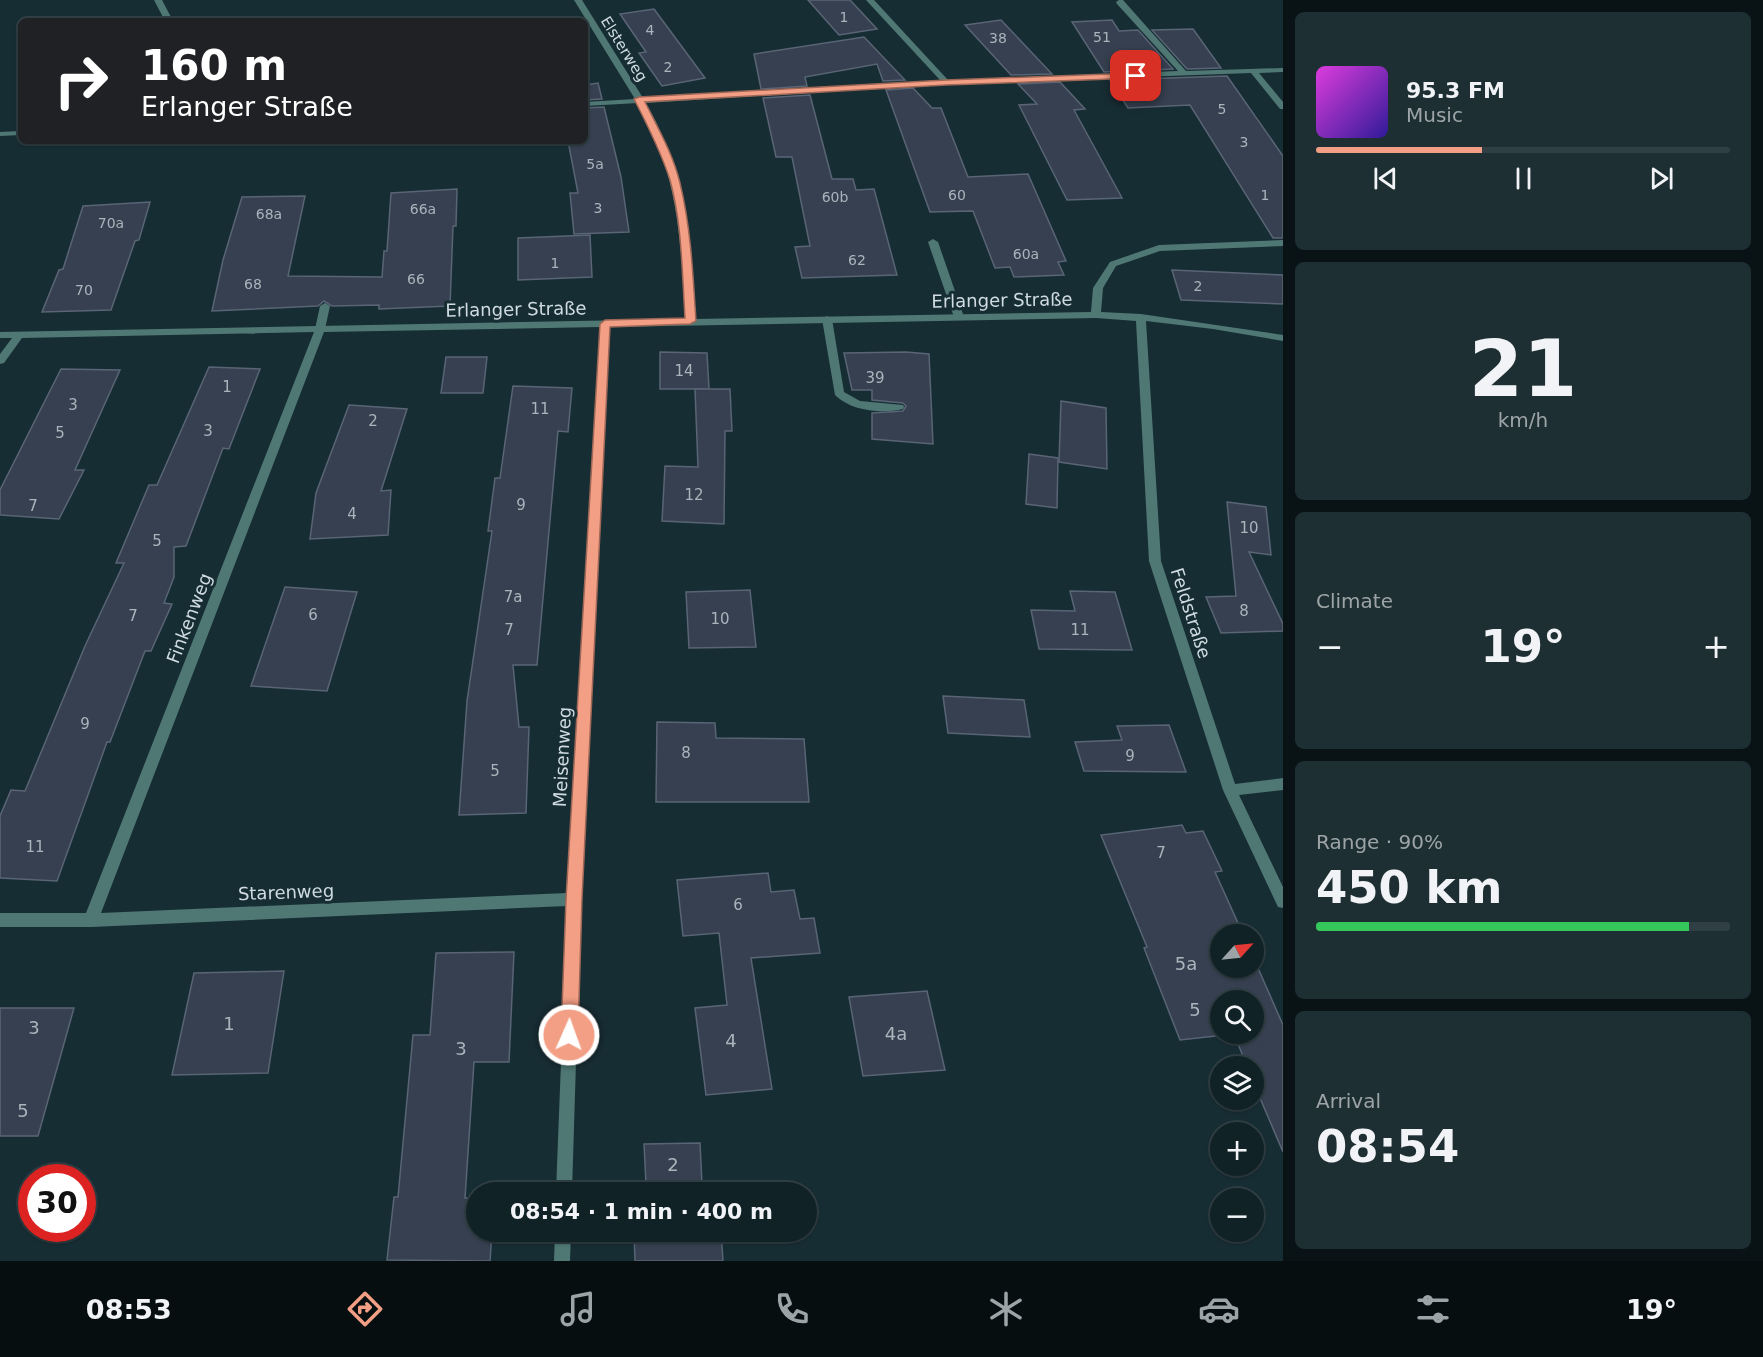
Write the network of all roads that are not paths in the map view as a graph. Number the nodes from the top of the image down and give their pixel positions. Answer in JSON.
{"nodes":[{"id":1,"x":158,"y":0,"type":"edge"},
{"id":2,"x":578,"y":0,"type":"edge"},
{"id":3,"x":870,"y":0,"type":"edge"},
{"id":4,"x":1118,"y":1,"type":"edge"},
{"id":5,"x":167,"y":18,"type":"edge"},
{"id":6,"x":1283,"y":70,"type":"edge"},
{"id":7,"x":1253,"y":71,"type":"junction"},
{"id":8,"x":1184,"y":74,"type":"junction"},
{"id":9,"x":946,"y":82,"type":"junction"},
{"id":10,"x":639,"y":99,"type":"junction"},
{"id":11,"x":588,"y":104,"type":"edge"},
{"id":12,"x":1283,"y":107,"type":"edge"},
{"id":13,"x":18,"y":133,"type":"edge"},
{"id":14,"x":0,"y":134,"type":"edge"},
{"id":15,"x":933,"y":242,"type":"dead end"},
{"id":16,"x":1283,"y":243,"type":"edge"},
{"id":17,"x":325,"y":306,"type":"dead end"},
{"id":18,"x":1096,"y":315,"type":"junction"},
{"id":19,"x":959,"y":317,"type":"junction"},
{"id":20,"x":1141,"y":317,"type":"junction"},
{"id":21,"x":826,"y":319,"type":"junction"},
{"id":22,"x":690,"y":321,"type":"junction"},
{"id":23,"x":605,"y":324,"type":"junction"},
{"id":24,"x":320,"y":329,"type":"junction"},
{"id":25,"x":0,"y":335,"type":"edge"},
{"id":26,"x":19,"y":335,"type":"junction"},
{"id":27,"x":1283,"y":338,"type":"edge"},
{"id":28,"x":0,"y":361,"type":"edge"},
{"id":29,"x":899,"y":407,"type":"dead end"},
{"id":30,"x":1283,"y":784,"type":"edge"},
{"id":31,"x":1230,"y":790,"type":"junction"},
{"id":32,"x":574,"y":899,"type":"junction"},
{"id":33,"x":1283,"y":902,"type":"edge"},
{"id":34,"x":0,"y":920,"type":"edge"},
{"id":35,"x":91,"y":920,"type":"junction"},
{"id":36,"x":564,"y":1182,"type":"edge"},
{"id":37,"x":562,"y":1242,"type":"edge"},
{"id":38,"x":562,"y":1261,"type":"edge"}],
"edges":[{"from":1,"to":5,"type":"street"},
{"from":2,"to":10,"type":"street","name":"Elsterweg"},
{"from":3,"to":9,"type":"street"},
{"from":4,"to":8,"type":"street"},
{"from":6,"to":7,"type":"street"},
{"from":7,"to":8,"type":"street"},
{"from":7,"to":12,"type":"street"},
{"from":8,"to":9,"type":"street"},
{"from":9,"to":10,"type":"street"},
{"from":10,"to":11,"type":"street"},
{"from":10,"to":22,"type":"street","name":"Elsterweg"},
{"from":13,"to":14,"type":"street"},
{"from":15,"to":19,"type":"street"},
{"from":16,"to":18,"type":"street"},
{"from":17,"to":24,"type":"street","name":"Finkenweg"},
{"from":18,"to":19,"type":"street","name":"Erlanger Straße"},
{"from":18,"to":20,"type":"street","name":"Erlanger Straße"},
{"from":19,"to":21,"type":"street","name":"Erlanger Straße"},
{"from":20,"to":27,"type":"street","name":"Erlanger Straße"},
{"from":20,"to":31,"type":"street","name":"Feldstraße"},
{"from":21,"to":22,"type":"street","name":"Erlanger Straße"},
{"from":21,"to":29,"type":"street"},
{"from":22,"to":23,"type":"street","name":"Erlanger Straße"},
{"from":23,"to":24,"type":"street","name":"Erlanger Straße"},
{"from":23,"to":32,"type":"street","name":"Meisenweg"},
{"from":24,"to":26,"type":"street","name":"Erlanger Straße"},
{"from":24,"to":35,"type":"street","name":"Finkenweg"},
{"from":25,"to":26,"type":"street","name":"Erlanger Straße"},
{"from":26,"to":28,"type":"street"},
{"from":30,"to":31,"type":"street"},
{"from":31,"to":33,"type":"street","name":"Feldstraße"},
{"from":32,"to":35,"type":"street","name":"Starenweg"},
{"from":32,"to":36,"type":"street","name":"Meisenweg"},
{"from":34,"to":35,"type":"street","name":"Starenweg"},
{"from":37,"to":38,"type":"street"}]}
